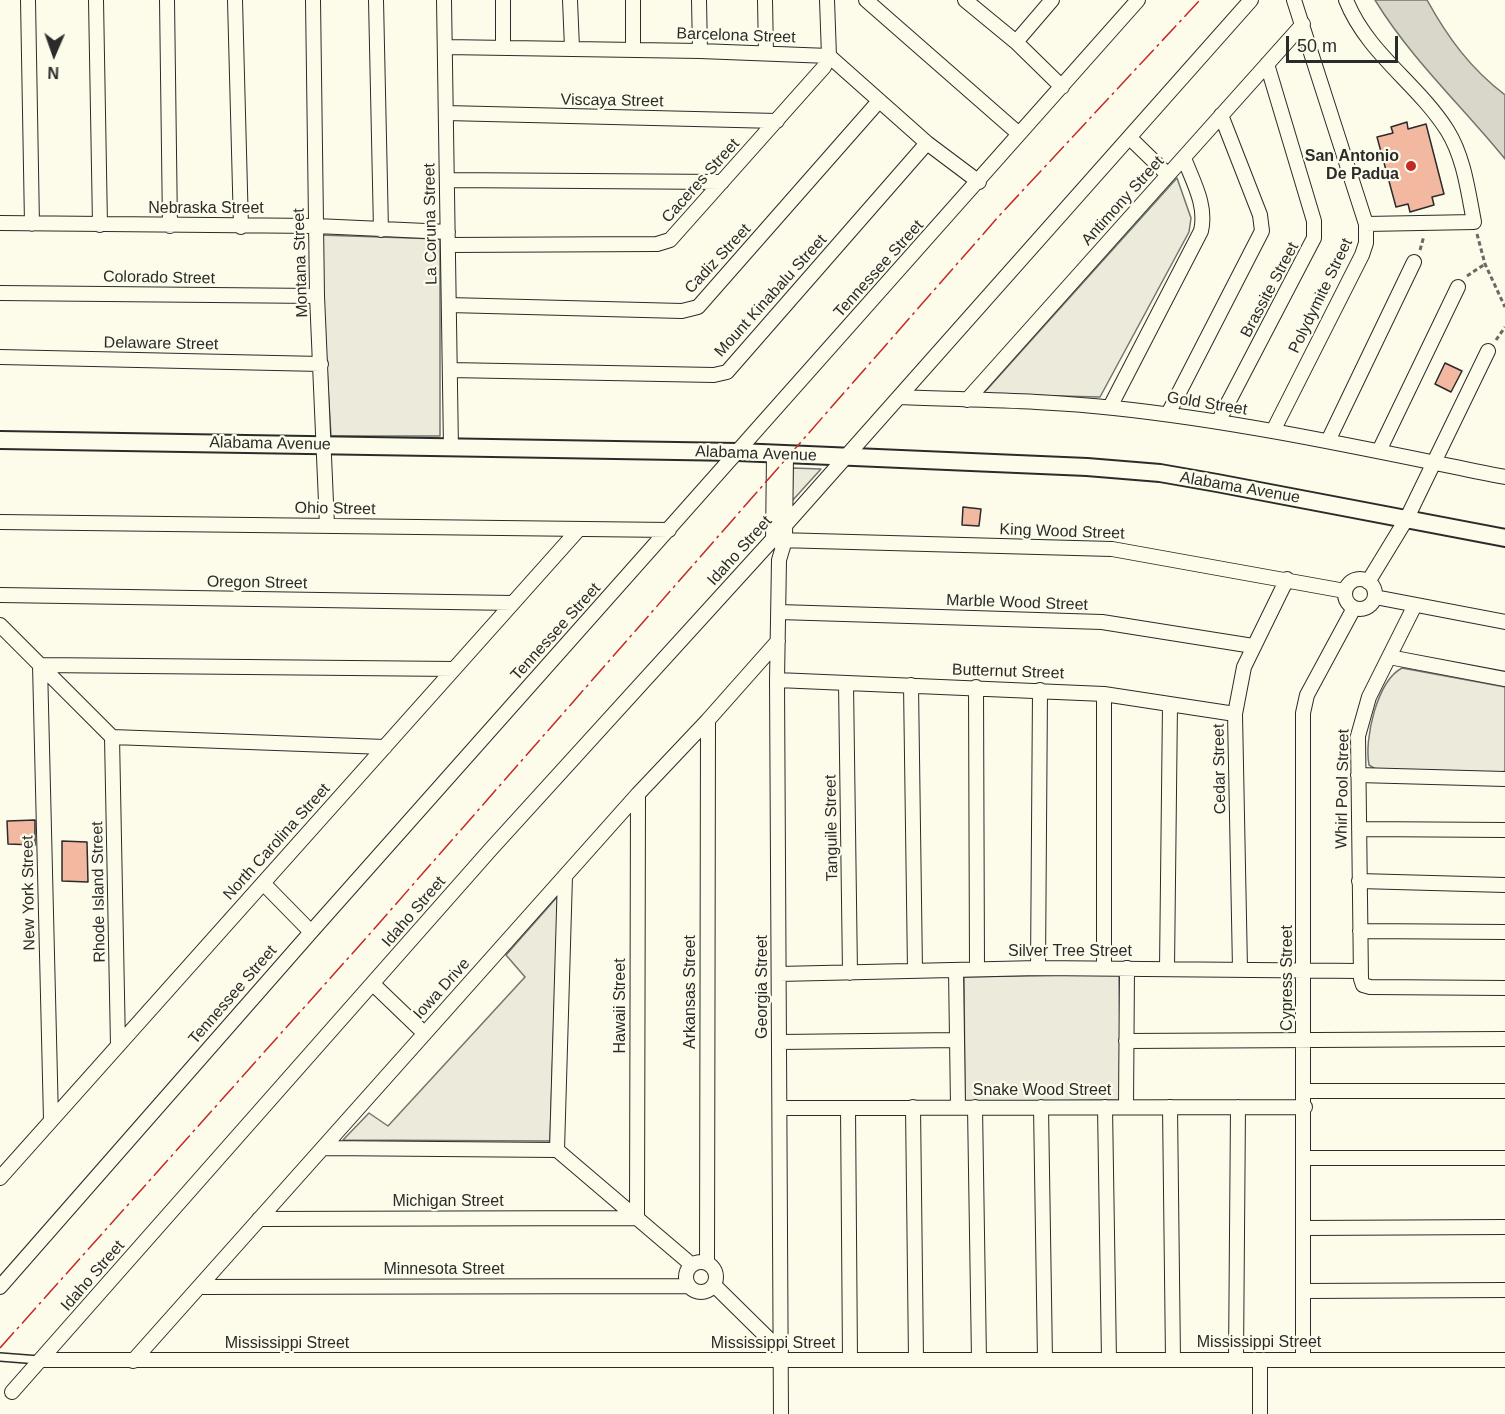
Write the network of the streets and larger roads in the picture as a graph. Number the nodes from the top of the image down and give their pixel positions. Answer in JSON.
{"nodes":[{"id":1,"x":28,"y":0,"type":"edge"},
{"id":2,"x":96,"y":0,"type":"edge"},
{"id":3,"x":167,"y":0,"type":"edge"},
{"id":4,"x":235,"y":0,"type":"edge"},
{"id":5,"x":313,"y":0,"type":"edge"},
{"id":6,"x":376,"y":0,"type":"edge"},
{"id":7,"x":444,"y":0,"type":"edge"},
{"id":8,"x":503,"y":0,"type":"edge"},
{"id":9,"x":570,"y":0,"type":"edge"},
{"id":10,"x":633,"y":0,"type":"edge"},
{"id":11,"x":699,"y":0,"type":"edge"},
{"id":12,"x":765,"y":0,"type":"edge"},
{"id":13,"x":827,"y":0,"type":"edge"},
{"id":14,"x":866,"y":0,"type":"edge"},
{"id":15,"x":966,"y":0,"type":"edge"},
{"id":16,"x":1052,"y":0,"type":"edge"},
{"id":17,"x":1138,"y":0,"type":"edge"},
{"id":18,"x":1251,"y":0,"type":"edge"},
{"id":19,"x":1294,"y":0,"type":"edge"},
{"id":20,"x":1346,"y":0,"type":"edge"},
{"id":21,"x":1303,"y":24,"type":"junction"},
{"id":22,"x":1016,"y":42,"type":"junction"},
{"id":23,"x":445,"y":47,"type":"junction"},
{"id":24,"x":503,"y":48,"type":"junction"},
{"id":25,"x":572,"y":48,"type":"junction"},
{"id":26,"x":633,"y":49,"type":"junction"},
{"id":27,"x":700,"y":51,"type":"junction"},
{"id":28,"x":766,"y":53,"type":"junction"},
{"id":29,"x":829,"y":56,"type":"junction"},
{"id":30,"x":1267,"y":64,"type":"junction"},
{"id":31,"x":1062,"y":87,"type":"junction"},
{"id":32,"x":879,"y":101,"type":"junction"},
{"id":33,"x":446,"y":113,"type":"junction"},
{"id":34,"x":1221,"y":115,"type":"junction"},
{"id":35,"x":777,"y":122,"type":"junction"},
{"id":36,"x":1019,"y":134,"type":"junction"},
{"id":37,"x":1130,"y":138,"type":"junction"},
{"id":38,"x":927,"y":143,"type":"junction"},
{"id":39,"x":1184,"y":158,"type":"junction"},
{"id":40,"x":1168,"y":176,"type":"junction"},
{"id":41,"x":448,"y":180,"type":"junction"},
{"id":42,"x":979,"y":182,"type":"junction"},
{"id":43,"x":722,"y":183,"type":"junction"},
{"id":44,"x":0,"y":223,"type":"edge"},
{"id":45,"x":32,"y":224,"type":"junction"},
{"id":46,"x":1366,"y":224,"type":"junction"},
{"id":47,"x":100,"y":225,"type":"junction"},
{"id":48,"x":170,"y":226,"type":"junction"},
{"id":49,"x":316,"y":226,"type":"junction"},
{"id":50,"x":241,"y":227,"type":"junction"},
{"id":51,"x":381,"y":230,"type":"junction"},
{"id":52,"x":448,"y":239,"type":"junction"},
{"id":53,"x":1414,"y":262,"type":"road end"},
{"id":54,"x":1458,"y":287,"type":"road end"},
{"id":55,"x":0,"y":293,"type":"edge"},
{"id":56,"x":317,"y":296,"type":"junction"},
{"id":57,"x":449,"y":305,"type":"junction"},
{"id":58,"x":1488,"y":351,"type":"dead end"},
{"id":59,"x":0,"y":357,"type":"edge"},
{"id":60,"x":321,"y":364,"type":"junction"},
{"id":61,"x":450,"y":370,"type":"junction"},
{"id":62,"x":900,"y":397,"type":"junction"},
{"id":63,"x":967,"y":400,"type":"junction"},
{"id":64,"x":1110,"y":407,"type":"junction"},
{"id":65,"x":1168,"y":414,"type":"junction"},
{"id":66,"x":1218,"y":422,"type":"junction"},
{"id":67,"x":1273,"y":431,"type":"junction"},
{"id":68,"x":0,"y":440,"type":"edge"},
{"id":69,"x":1328,"y":441,"type":"junction"},
{"id":70,"x":325,"y":445,"type":"junction"},
{"id":71,"x":451,"y":448,"type":"junction"},
{"id":72,"x":1379,"y":451,"type":"junction"},
{"id":73,"x":738,"y":452,"type":"junction"},
{"id":74,"x":780,"y":454,"type":"junction"},
{"id":75,"x":846,"y":457,"type":"junction"},
{"id":76,"x":1432,"y":462,"type":"junction"},
{"id":77,"x":1505,"y":477,"type":"edge"},
{"id":78,"x":1407,"y":518,"type":"junction"},
{"id":79,"x":0,"y":522,"type":"edge"},
{"id":80,"x":327,"y":525,"type":"junction"},
{"id":81,"x":579,"y":529,"type":"junction"},
{"id":82,"x":669,"y":530,"type":"junction"},
{"id":83,"x":781,"y":535,"type":"junction"},
{"id":84,"x":1505,"y":538,"type":"edge"},
{"id":85,"x":1287,"y":579,"type":"junction"},
{"id":86,"x":1368,"y":582,"type":"junction"},
{"id":87,"x":1345,"y":591,"type":"junction"},
{"id":88,"x":0,"y":596,"type":"edge"},
{"id":89,"x":1375,"y":597,"type":"junction"},
{"id":90,"x":513,"y":603,"type":"junction"},
{"id":91,"x":1415,"y":605,"type":"junction"},
{"id":92,"x":1354,"y":608,"type":"junction"},
{"id":93,"x":779,"y":612,"type":"junction"},
{"id":94,"x":1505,"y":622,"type":"edge"},
{"id":95,"x":0,"y":626,"type":"edge"},
{"id":96,"x":778,"y":641,"type":"junction"},
{"id":97,"x":1253,"y":646,"type":"junction"},
{"id":98,"x":1389,"y":657,"type":"junction"},
{"id":99,"x":40,"y":665,"type":"junction"},
{"id":100,"x":454,"y":669,"type":"junction"},
{"id":101,"x":777,"y":680,"type":"junction"},
{"id":102,"x":1505,"y":680,"type":"edge"},
{"id":103,"x":846,"y":683,"type":"junction"},
{"id":104,"x":911,"y":685,"type":"junction"},
{"id":105,"x":976,"y":687,"type":"junction"},
{"id":106,"x":1040,"y":690,"type":"junction"},
{"id":107,"x":1104,"y":694,"type":"junction"},
{"id":108,"x":1170,"y":704,"type":"junction"},
{"id":109,"x":1235,"y":714,"type":"junction"},
{"id":110,"x":708,"y":720,"type":"junction"},
{"id":111,"x":112,"y":737,"type":"junction"},
{"id":112,"x":385,"y":747,"type":"junction"},
{"id":113,"x":1358,"y":775,"type":"junction"},
{"id":114,"x":1505,"y":779,"type":"edge"},
{"id":115,"x":638,"y":794,"type":"junction"},
{"id":116,"x":1359,"y":829,"type":"junction"},
{"id":117,"x":1505,"y":830,"type":"edge"},
{"id":118,"x":565,"y":876,"type":"junction"},
{"id":119,"x":1359,"y":881,"type":"junction"},
{"id":120,"x":263,"y":884,"type":"junction"},
{"id":121,"x":1505,"y":885,"type":"edge"},
{"id":122,"x":1360,"y":931,"type":"junction"},
{"id":123,"x":310,"y":932,"type":"junction"},
{"id":124,"x":1505,"y":932,"type":"edge"},
{"id":125,"x":1038,"y":968,"type":"junction"},
{"id":126,"x":1104,"y":968,"type":"junction"},
{"id":127,"x":1127,"y":968,"type":"junction"},
{"id":128,"x":1167,"y":968,"type":"junction"},
{"id":129,"x":977,"y":969,"type":"junction"},
{"id":130,"x":1240,"y":969,"type":"junction"},
{"id":131,"x":956,"y":970,"type":"junction"},
{"id":132,"x":1305,"y":970,"type":"junction"},
{"id":133,"x":915,"y":971,"type":"junction"},
{"id":134,"x":850,"y":973,"type":"junction"},
{"id":135,"x":779,"y":974,"type":"junction"},
{"id":136,"x":1362,"y":978,"type":"junction"},
{"id":137,"x":373,"y":984,"type":"junction"},
{"id":138,"x":1505,"y":988,"type":"edge"},
{"id":139,"x":424,"y":1033,"type":"junction"},
{"id":140,"x":1505,"y":1039,"type":"edge"},
{"id":141,"x":957,"y":1040,"type":"junction"},
{"id":142,"x":1305,"y":1040,"type":"junction"},
{"id":143,"x":1126,"y":1041,"type":"junction"},
{"id":144,"x":779,"y":1042,"type":"junction"},
{"id":145,"x":118,"y":1046,"type":"junction"},
{"id":146,"x":1305,"y":1090,"type":"junction"},
{"id":147,"x":1505,"y":1090,"type":"edge"},
{"id":148,"x":913,"y":1107,"type":"junction"},
{"id":149,"x":958,"y":1107,"type":"junction"},
{"id":150,"x":975,"y":1107,"type":"junction"},
{"id":151,"x":1041,"y":1107,"type":"junction"},
{"id":152,"x":1105,"y":1107,"type":"junction"},
{"id":153,"x":1126,"y":1107,"type":"junction"},
{"id":154,"x":1170,"y":1107,"type":"junction"},
{"id":155,"x":1238,"y":1107,"type":"junction"},
{"id":156,"x":1305,"y":1107,"type":"junction"},
{"id":157,"x":780,"y":1108,"type":"junction"},
{"id":158,"x":848,"y":1108,"type":"junction"},
{"id":159,"x":51,"y":1120,"type":"junction"},
{"id":160,"x":322,"y":1148,"type":"junction"},
{"id":161,"x":557,"y":1150,"type":"junction"},
{"id":162,"x":1304,"y":1158,"type":"junction"},
{"id":163,"x":1505,"y":1158,"type":"edge"},
{"id":164,"x":0,"y":1178,"type":"edge"},
{"id":165,"x":637,"y":1218,"type":"junction"},
{"id":166,"x":259,"y":1219,"type":"junction"},
{"id":167,"x":1505,"y":1227,"type":"edge"},
{"id":168,"x":1304,"y":1228,"type":"junction"},
{"id":169,"x":707,"y":1263,"type":"junction"},
{"id":170,"x":692,"y":1265,"type":"junction"},
{"id":171,"x":689,"y":1286,"type":"junction"},
{"id":172,"x":714,"y":1286,"type":"junction"},
{"id":173,"x":0,"y":1287,"type":"edge"},
{"id":174,"x":199,"y":1287,"type":"junction"},
{"id":175,"x":1505,"y":1290,"type":"edge"},
{"id":176,"x":1304,"y":1291,"type":"junction"},
{"id":177,"x":781,"y":1356,"type":"junction"},
{"id":178,"x":42,"y":1360,"type":"junction"},
{"id":179,"x":850,"y":1360,"type":"junction"},
{"id":180,"x":916,"y":1360,"type":"junction"},
{"id":181,"x":979,"y":1360,"type":"junction"},
{"id":182,"x":1045,"y":1360,"type":"junction"},
{"id":183,"x":1109,"y":1360,"type":"junction"},
{"id":184,"x":1173,"y":1360,"type":"junction"},
{"id":185,"x":1236,"y":1360,"type":"junction"},
{"id":186,"x":1260,"y":1360,"type":"junction"},
{"id":187,"x":1303,"y":1360,"type":"junction"},
{"id":188,"x":1505,"y":1360,"type":"edge"},
{"id":189,"x":133,"y":1361,"type":"junction"},
{"id":190,"x":12,"y":1392,"type":"dead end"},
{"id":191,"x":781,"y":1414,"type":"edge"},
{"id":192,"x":1260,"y":1414,"type":"edge"}],
"edges":[{"from":1,"to":45,"type":"street"},
{"from":2,"to":47,"type":"street"},
{"from":3,"to":48,"type":"street"},
{"from":4,"to":50,"type":"street"},
{"from":5,"to":49,"type":"street","name":"Montana Street"},
{"from":6,"to":51,"type":"street"},
{"from":7,"to":23,"type":"street","name":"La Coruna Street"},
{"from":8,"to":24,"type":"street"},
{"from":9,"to":25,"type":"street"},
{"from":10,"to":26,"type":"street"},
{"from":11,"to":27,"type":"street"},
{"from":12,"to":28,"type":"street"},
{"from":13,"to":29,"type":"street"},
{"from":14,"to":36,"type":"street"},
{"from":15,"to":22,"type":"street"},
{"from":16,"to":22,"type":"street"},
{"from":17,"to":31,"type":"street","name":"Tennessee Street"},
{"from":18,"to":37,"type":"street","name":"Idaho Street"},
{"from":19,"to":21,"type":"street","name":"Polydymite Street"},
{"from":20,"to":46,"type":"street"},
{"from":21,"to":30,"type":"street","name":"Antimony Street"},
{"from":21,"to":46,"type":"street","name":"Polydymite Street"},
{"from":22,"to":31,"type":"street"},
{"from":23,"to":24,"type":"street","name":"Barcelona Street"},
{"from":23,"to":33,"type":"street","name":"La Coruna Street"},
{"from":24,"to":25,"type":"street","name":"Barcelona Street"},
{"from":25,"to":26,"type":"street","name":"Barcelona Street"},
{"from":26,"to":27,"type":"street","name":"Barcelona Street"},
{"from":27,"to":28,"type":"street","name":"Barcelona Street"},
{"from":28,"to":29,"type":"street","name":"Barcelona Street"},
{"from":29,"to":32,"type":"street"},
{"from":29,"to":35,"type":"street","name":"Caceres Street"},
{"from":30,"to":34,"type":"street","name":"Antimony Street"},
{"from":30,"to":66,"type":"street","name":"Brassite Street"},
{"from":31,"to":36,"type":"street","name":"Tennessee Street"},
{"from":32,"to":38,"type":"street"},
{"from":32,"to":57,"type":"street","name":"Cadiz Street"},
{"from":33,"to":35,"type":"street","name":"Viscaya Street"},
{"from":33,"to":41,"type":"street","name":"La Coruna Street"},
{"from":34,"to":39,"type":"street","name":"Antimony Street"},
{"from":34,"to":65,"type":"street"},
{"from":35,"to":43,"type":"street","name":"Caceres Street"},
{"from":36,"to":42,"type":"street","name":"Tennessee Street"},
{"from":37,"to":40,"type":"street"},
{"from":37,"to":62,"type":"street","name":"Idaho Street"},
{"from":38,"to":42,"type":"street"},
{"from":38,"to":61,"type":"street","name":"Mount Kinabalu Street"},
{"from":39,"to":40,"type":"street","name":"Antimony Street"},
{"from":39,"to":64,"type":"street"},
{"from":40,"to":63,"type":"street","name":"Antimony Street"},
{"from":41,"to":43,"type":"street"},
{"from":41,"to":52,"type":"street","name":"La Coruna Street"},
{"from":42,"to":73,"type":"street","name":"Tennessee Street"},
{"from":43,"to":52,"type":"street","name":"Caceres Street"},
{"from":44,"to":45,"type":"street","name":"Nebraska Street"},
{"from":45,"to":47,"type":"street","name":"Nebraska Street"},
{"from":46,"to":67,"type":"street","name":"Polydymite Street"},
{"from":47,"to":48,"type":"street","name":"Nebraska Street"},
{"from":48,"to":50,"type":"street","name":"Nebraska Street"},
{"from":49,"to":50,"type":"street","name":"Nebraska Street"},
{"from":49,"to":51,"type":"street","name":"Nebraska Street"},
{"from":49,"to":56,"type":"street","name":"Montana Street"},
{"from":51,"to":52,"type":"street","name":"Nebraska Street"},
{"from":52,"to":57,"type":"street","name":"La Coruna Street"},
{"from":53,"to":69,"type":"street"},
{"from":54,"to":72,"type":"street"},
{"from":55,"to":56,"type":"street","name":"Colorado Street"},
{"from":56,"to":60,"type":"street","name":"Montana Street"},
{"from":57,"to":61,"type":"street","name":"La Coruna Street"},
{"from":58,"to":76,"type":"street"},
{"from":59,"to":60,"type":"street","name":"Delaware Street"},
{"from":60,"to":70,"type":"street","name":"Montana Street"},
{"from":61,"to":71,"type":"street","name":"La Coruna Street"},
{"from":62,"to":63,"type":"street","name":"Gold Street"},
{"from":62,"to":75,"type":"street","name":"Idaho Street"},
{"from":63,"to":64,"type":"street","name":"Gold Street"},
{"from":64,"to":65,"type":"street","name":"Gold Street"},
{"from":65,"to":66,"type":"street","name":"Gold Street"},
{"from":66,"to":67,"type":"street","name":"Gold Street"},
{"from":67,"to":69,"type":"street","name":"Gold Street"},
{"from":68,"to":70,"type":"street","name":"Alabama Avenue"},
{"from":69,"to":72,"type":"street","name":"Gold Street"},
{"from":70,"to":71,"type":"street","name":"Alabama Avenue"},
{"from":70,"to":80,"type":"street","name":"Montana Street"},
{"from":71,"to":73,"type":"street","name":"Alabama Avenue"},
{"from":72,"to":76,"type":"street","name":"Gold Street"},
{"from":73,"to":74,"type":"street","name":"Alabama Avenue"},
{"from":73,"to":82,"type":"street","name":"Tennessee Street"},
{"from":74,"to":75,"type":"street","name":"Alabama Avenue"},
{"from":74,"to":83,"type":"street","name":"Georgia Street"},
{"from":75,"to":78,"type":"street","name":"Alabama Avenue"},
{"from":75,"to":83,"type":"street","name":"Idaho Street"},
{"from":76,"to":77,"type":"street","name":"Gold Street"},
{"from":76,"to":78,"type":"street"},
{"from":78,"to":84,"type":"street","name":"Alabama Avenue"},
{"from":78,"to":86,"type":"street"},
{"from":79,"to":80,"type":"street","name":"Ohio Street"},
{"from":80,"to":81,"type":"street","name":"Ohio Street"},
{"from":81,"to":82,"type":"street","name":"Ohio Street"},
{"from":81,"to":90,"type":"street","name":"North Carolina Street"},
{"from":82,"to":123,"type":"street","name":"Tennessee Street"},
{"from":83,"to":85,"type":"street","name":"King Wood Street"},
{"from":83,"to":93,"type":"street","name":"Georgia Street"},
{"from":83,"to":137,"type":"street","name":"Idaho Street"},
{"from":85,"to":87,"type":"street","name":"King Wood Street"},
{"from":85,"to":97,"type":"street","name":"Cedar Street"},
{"from":86,"to":87,"type":"street"},
{"from":86,"to":89,"type":"street"},
{"from":87,"to":92,"type":"street"},
{"from":88,"to":90,"type":"street","name":"Oregon Street"},
{"from":89,"to":91,"type":"street"},
{"from":89,"to":92,"type":"street"},
{"from":90,"to":100,"type":"street","name":"North Carolina Street"},
{"from":91,"to":94,"type":"street"},
{"from":91,"to":98,"type":"street","name":"Whirl Pool Street"},
{"from":92,"to":132,"type":"street","name":"Cypress Street"},
{"from":93,"to":96,"type":"street","name":"Georgia Street"},
{"from":93,"to":97,"type":"street","name":"Marble Wood Street"},
{"from":95,"to":99,"type":"street"},
{"from":96,"to":101,"type":"street","name":"Georgia Street"},
{"from":96,"to":110,"type":"street","name":"Iowa Drive"},
{"from":97,"to":109,"type":"street","name":"Cedar Street"},
{"from":98,"to":102,"type":"street"},
{"from":98,"to":113,"type":"street","name":"Whirl Pool Street"},
{"from":99,"to":100,"type":"street"},
{"from":99,"to":111,"type":"street"},
{"from":99,"to":159,"type":"street","name":"New York Street"},
{"from":100,"to":112,"type":"street","name":"North Carolina Street"},
{"from":101,"to":103,"type":"street","name":"Butternut Street"},
{"from":101,"to":135,"type":"street","name":"Georgia Street"},
{"from":103,"to":104,"type":"street","name":"Butternut Street"},
{"from":103,"to":134,"type":"street","name":"Tanguile Street"},
{"from":104,"to":105,"type":"street","name":"Butternut Street"},
{"from":104,"to":133,"type":"street"},
{"from":105,"to":106,"type":"street","name":"Butternut Street"},
{"from":105,"to":129,"type":"street"},
{"from":106,"to":107,"type":"street","name":"Butternut Street"},
{"from":106,"to":125,"type":"street"},
{"from":107,"to":108,"type":"street","name":"Butternut Street"},
{"from":107,"to":126,"type":"street"},
{"from":108,"to":109,"type":"street","name":"Butternut Street"},
{"from":108,"to":128,"type":"street"},
{"from":109,"to":130,"type":"street","name":"Cedar Street"},
{"from":110,"to":115,"type":"street","name":"Iowa Drive"},
{"from":110,"to":169,"type":"street","name":"Arkansas Street"},
{"from":111,"to":112,"type":"street"},
{"from":111,"to":145,"type":"street","name":"Rhode Island Street"},
{"from":112,"to":120,"type":"street","name":"North Carolina Street"},
{"from":113,"to":114,"type":"street"},
{"from":113,"to":116,"type":"street","name":"Whirl Pool Street"},
{"from":115,"to":118,"type":"street","name":"Iowa Drive"},
{"from":115,"to":165,"type":"street","name":"Hawaii Street"},
{"from":116,"to":117,"type":"street"},
{"from":116,"to":119,"type":"street","name":"Whirl Pool Street"},
{"from":118,"to":139,"type":"street","name":"Iowa Drive"},
{"from":118,"to":161,"type":"street"},
{"from":119,"to":121,"type":"street"},
{"from":119,"to":122,"type":"street","name":"Whirl Pool Street"},
{"from":120,"to":123,"type":"street"},
{"from":120,"to":145,"type":"street","name":"North Carolina Street"},
{"from":122,"to":124,"type":"street"},
{"from":122,"to":136,"type":"street","name":"Whirl Pool Street"},
{"from":123,"to":173,"type":"street","name":"Tennessee Street"},
{"from":125,"to":126,"type":"street","name":"Silver Tree Street"},
{"from":125,"to":129,"type":"street","name":"Silver Tree Street"},
{"from":126,"to":127,"type":"street","name":"Silver Tree Street"},
{"from":127,"to":128,"type":"street","name":"Silver Tree Street"},
{"from":127,"to":143,"type":"street"},
{"from":128,"to":130,"type":"street","name":"Silver Tree Street"},
{"from":129,"to":131,"type":"street","name":"Silver Tree Street"},
{"from":130,"to":132,"type":"street","name":"Silver Tree Street"},
{"from":131,"to":133,"type":"street","name":"Silver Tree Street"},
{"from":131,"to":141,"type":"street"},
{"from":132,"to":136,"type":"street","name":"Silver Tree Street"},
{"from":132,"to":142,"type":"street","name":"Cypress Street"},
{"from":133,"to":134,"type":"street","name":"Silver Tree Street"},
{"from":134,"to":135,"type":"street","name":"Silver Tree Street"},
{"from":135,"to":144,"type":"street","name":"Georgia Street"},
{"from":136,"to":138,"type":"street","name":"Silver Tree Street"},
{"from":137,"to":139,"type":"street"},
{"from":137,"to":178,"type":"street","name":"Idaho Street"},
{"from":139,"to":160,"type":"street","name":"Iowa Drive"},
{"from":140,"to":142,"type":"street"},
{"from":141,"to":144,"type":"street"},
{"from":141,"to":149,"type":"street"},
{"from":142,"to":143,"type":"street"},
{"from":142,"to":146,"type":"street","name":"Cypress Street"},
{"from":143,"to":153,"type":"street"},
{"from":144,"to":157,"type":"street","name":"Georgia Street"},
{"from":145,"to":159,"type":"street","name":"North Carolina Street"},
{"from":146,"to":147,"type":"street"},
{"from":146,"to":156,"type":"street","name":"Cypress Street"},
{"from":148,"to":149,"type":"street","name":"Snake Wood Street"},
{"from":148,"to":158,"type":"street","name":"Snake Wood Street"},
{"from":148,"to":180,"type":"street"},
{"from":149,"to":150,"type":"street","name":"Snake Wood Street"},
{"from":150,"to":151,"type":"street","name":"Snake Wood Street"},
{"from":150,"to":181,"type":"street"},
{"from":151,"to":152,"type":"street","name":"Snake Wood Street"},
{"from":151,"to":182,"type":"street"},
{"from":152,"to":153,"type":"street","name":"Snake Wood Street"},
{"from":152,"to":183,"type":"street"},
{"from":153,"to":154,"type":"street","name":"Snake Wood Street"},
{"from":154,"to":155,"type":"street","name":"Snake Wood Street"},
{"from":154,"to":184,"type":"street"},
{"from":155,"to":156,"type":"street","name":"Snake Wood Street"},
{"from":155,"to":185,"type":"street"},
{"from":156,"to":162,"type":"street","name":"Cypress Street"},
{"from":157,"to":158,"type":"street","name":"Snake Wood Street"},
{"from":157,"to":177,"type":"street","name":"Georgia Street"},
{"from":158,"to":179,"type":"street"},
{"from":159,"to":164,"type":"street","name":"North Carolina Street"},
{"from":160,"to":161,"type":"street"},
{"from":160,"to":166,"type":"street","name":"Iowa Drive"},
{"from":161,"to":165,"type":"street"},
{"from":162,"to":163,"type":"street"},
{"from":162,"to":168,"type":"street","name":"Cypress Street"},
{"from":165,"to":166,"type":"street","name":"Michigan Street"},
{"from":165,"to":170,"type":"street"},
{"from":166,"to":174,"type":"street","name":"Iowa Drive"},
{"from":167,"to":168,"type":"street"},
{"from":168,"to":176,"type":"street","name":"Cypress Street"},
{"from":169,"to":170,"type":"street"},
{"from":169,"to":172,"type":"street"},
{"from":170,"to":171,"type":"street"},
{"from":171,"to":172,"type":"street"},
{"from":171,"to":174,"type":"street","name":"Minnesota Street"},
{"from":172,"to":177,"type":"street"},
{"from":174,"to":189,"type":"street","name":"Iowa Drive"},
{"from":175,"to":176,"type":"street"},
{"from":176,"to":187,"type":"street","name":"Cypress Street"},
{"from":177,"to":179,"type":"street","name":"Mississippi Street"},
{"from":177,"to":189,"type":"street","name":"Mississippi Street"},
{"from":177,"to":191,"type":"street","name":"Georgia Street"},
{"from":178,"to":189,"type":"street","name":"Mississippi Street"},
{"from":178,"to":190,"type":"street","name":"Idaho Street"},
{"from":179,"to":180,"type":"street","name":"Mississippi Street"},
{"from":180,"to":181,"type":"street","name":"Mississippi Street"},
{"from":181,"to":182,"type":"street","name":"Mississippi Street"},
{"from":182,"to":183,"type":"street","name":"Mississippi Street"},
{"from":183,"to":184,"type":"street","name":"Mississippi Street"},
{"from":184,"to":185,"type":"street","name":"Mississippi Street"},
{"from":185,"to":186,"type":"street","name":"Mississippi Street"},
{"from":186,"to":187,"type":"street","name":"Mississippi Street"},
{"from":186,"to":192,"type":"street"},
{"from":187,"to":188,"type":"street","name":"Mississippi Street"}]}
